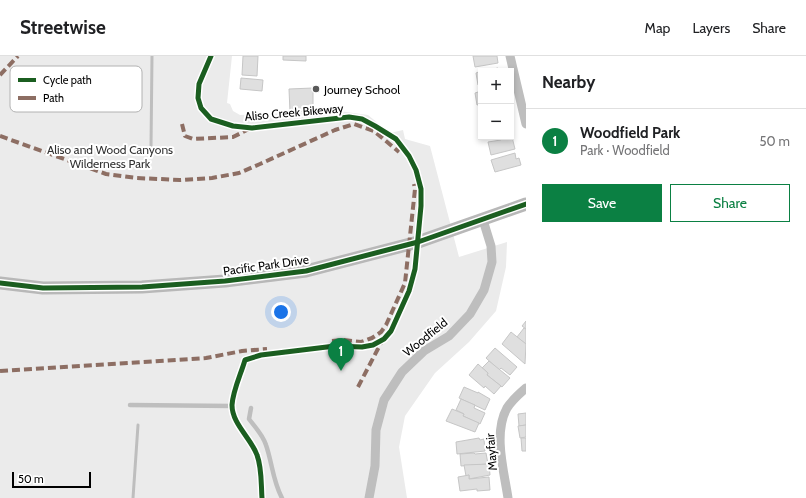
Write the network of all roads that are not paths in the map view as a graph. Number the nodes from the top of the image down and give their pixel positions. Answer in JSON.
{"nodes":[{"id":1,"x":510,"y":56,"type":"edge"},
{"id":2,"x":525,"y":120,"type":"edge"},
{"id":3,"x":526,"y":204,"type":"edge"},
{"id":4,"x":484,"y":220,"type":"junction"},
{"id":5,"x":0,"y":283,"type":"edge"},
{"id":6,"x":526,"y":388,"type":"edge"},
{"id":7,"x":130,"y":405,"type":"dead end"},
{"id":8,"x":232,"y":406,"type":"dead end"},
{"id":9,"x":251,"y":408,"type":"dead end"},
{"id":10,"x":282,"y":498,"type":"edge"},
{"id":11,"x":369,"y":498,"type":"edge"},
{"id":12,"x":508,"y":498,"type":"edge"}],
"edges":[{"from":1,"to":2,"type":"street"},
{"from":3,"to":4,"type":"main road","name":"Pacific Park Drive"},
{"from":4,"to":5,"type":"main road","name":"Pacific Park Drive"},
{"from":4,"to":11,"type":"street","name":"Woodfield"},
{"from":6,"to":12,"type":"street","name":"Mayfair"},
{"from":7,"to":8,"type":"lane"},
{"from":9,"to":10,"type":"lane"}]}
